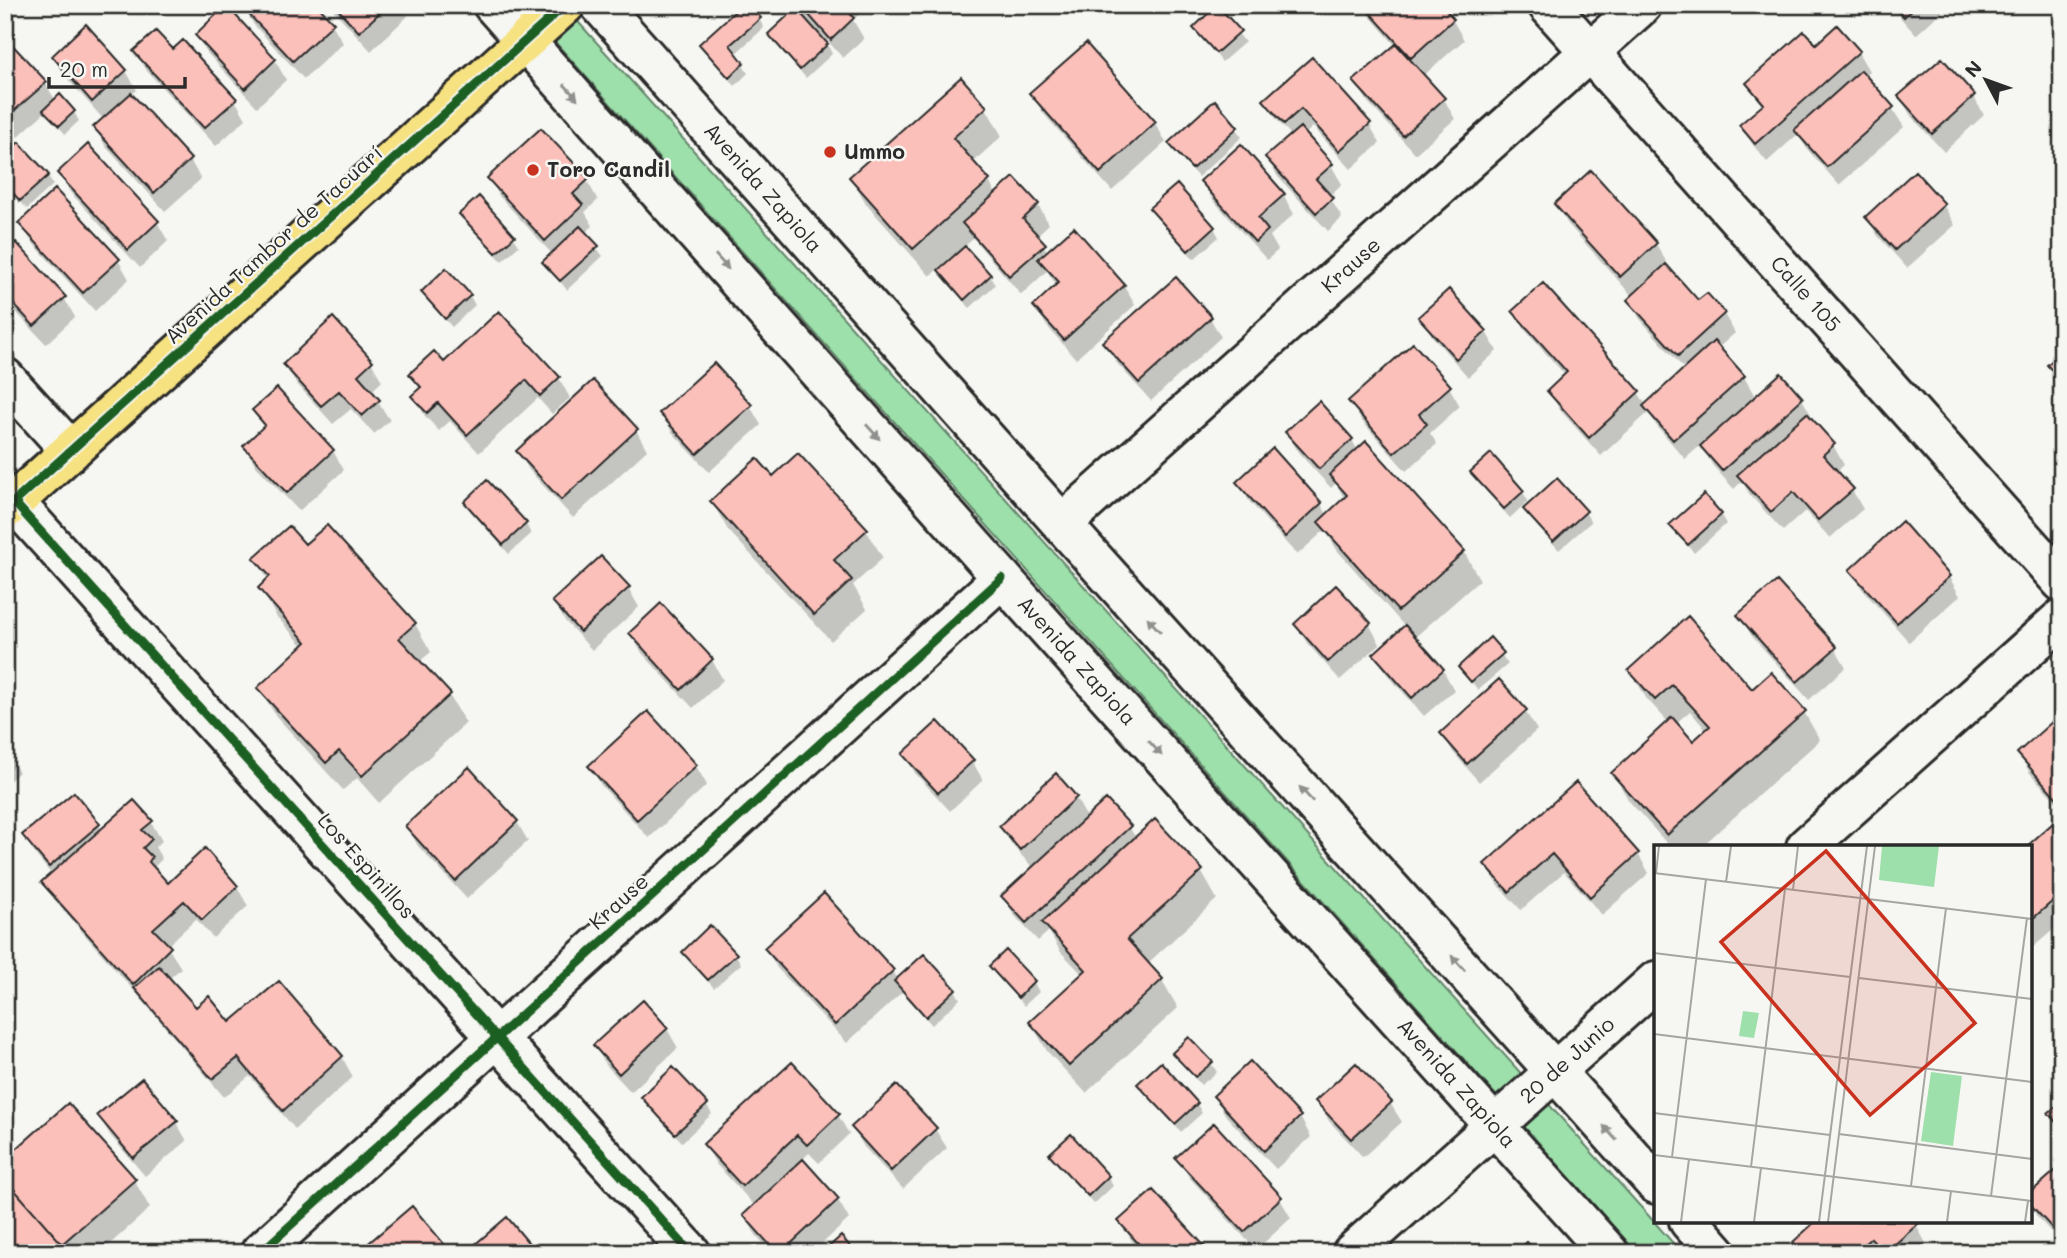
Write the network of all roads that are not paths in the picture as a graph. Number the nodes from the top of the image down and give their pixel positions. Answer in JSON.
{"nodes":[{"id":1,"x":493,"y":5,"type":"edge"},
{"id":2,"x":565,"y":5,"type":"edge"},
{"id":3,"x":600,"y":5,"type":"edge"},
{"id":4,"x":1548,"y":5,"type":"edge"},
{"id":5,"x":1642,"y":5,"type":"edge"},
{"id":6,"x":525,"y":41,"type":"junction"},
{"id":7,"x":1590,"y":52,"type":"junction"},
{"id":8,"x":5,"y":378,"type":"edge"},
{"id":9,"x":71,"y":451,"type":"junction"},
{"id":10,"x":10,"y":506,"type":"edge"},
{"id":11,"x":1062,"y":524,"type":"junction"},
{"id":12,"x":1002,"y":578,"type":"junction"},
{"id":13,"x":2062,"y":582,"type":"edge"},
{"id":14,"x":2062,"y":618,"type":"edge"},
{"id":15,"x":1808,"y":845,"type":"edge"},
{"id":16,"x":1654,"y":983,"type":"edge"},
{"id":17,"x":496,"y":1037,"type":"junction"},
{"id":18,"x":1555,"y":1071,"type":"junction"},
{"id":19,"x":1495,"y":1125,"type":"junction"},
{"id":20,"x":1654,"y":1182,"type":"edge"},
{"id":21,"x":1691,"y":1223,"type":"edge"},
{"id":22,"x":260,"y":1253,"type":"edge"},
{"id":23,"x":691,"y":1253,"type":"edge"},
{"id":24,"x":1352,"y":1253,"type":"edge"},
{"id":25,"x":1609,"y":1253,"type":"edge"},
{"id":26,"x":1717,"y":1253,"type":"edge"}],
"edges":[{"from":1,"to":6,"type":"street","name":"Avenida Zapiola"},
{"from":2,"to":6,"type":"main road","name":"Avenida Tambor de Tacuarí"},
{"from":3,"to":11,"type":"street","name":"Avenida Zapiola"},
{"from":4,"to":7,"type":"street","name":"Calle 105"},
{"from":5,"to":7,"type":"street","name":"Krause"},
{"from":6,"to":9,"type":"main road","name":"Avenida Tambor de Tacuarí"},
{"from":6,"to":12,"type":"street","name":"Avenida Zapiola","one_way":true},
{"from":7,"to":11,"type":"street","name":"Krause"},
{"from":7,"to":13,"type":"street","name":"Calle 105"},
{"from":8,"to":9,"type":"street"},
{"from":9,"to":10,"type":"main road","name":"Avenida Tambor de Tacuarí"},
{"from":10,"to":17,"type":"street","name":"Los Espinillos"},
{"from":18,"to":11,"type":"street","name":"Avenida Zapiola","one_way":true},
{"from":12,"to":17,"type":"street","name":"Krause"},
{"from":12,"to":19,"type":"street","name":"Avenida Zapiola","one_way":true},
{"from":14,"to":15,"type":"street"},
{"from":16,"to":18,"type":"street","name":"20 de Junio"},
{"from":17,"to":22,"type":"street","name":"Krause"},
{"from":17,"to":23,"type":"street","name":"Los Espinillos"},
{"from":18,"to":19,"type":"street","name":"20 de Junio"},
{"from":20,"to":18,"type":"street","name":"Avenida Zapiola","one_way":true},
{"from":19,"to":24,"type":"street","name":"20 de Junio"},
{"from":19,"to":25,"type":"street","name":"Avenida Zapiola"},
{"from":21,"to":26,"type":"street"}]}
